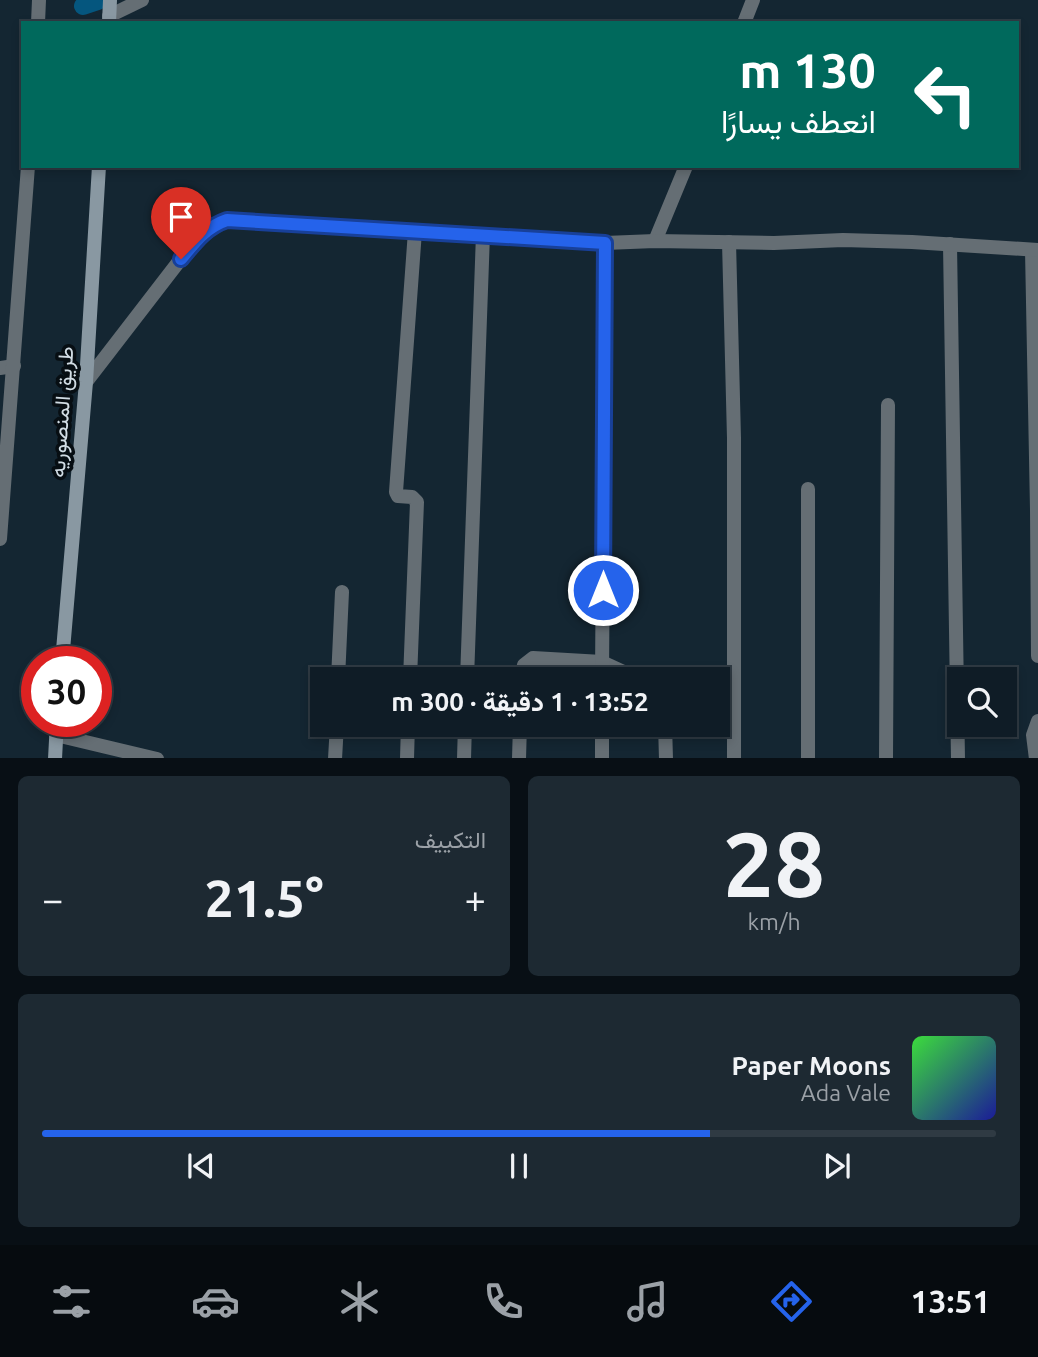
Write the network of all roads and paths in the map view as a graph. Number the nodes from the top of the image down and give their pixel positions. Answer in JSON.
{"nodes":[{"id":1,"x":39,"y":0,"type":"edge"},
{"id":2,"x":110,"y":0,"type":"edge"},
{"id":3,"x":142,"y":0,"type":"edge"},
{"id":4,"x":753,"y":0,"type":"edge"},
{"id":5,"x":109,"y":20,"type":"edge"},
{"id":6,"x":38,"y":21,"type":"edge"},
{"id":7,"x":745,"y":21,"type":"edge"},
{"id":8,"x":28,"y":168,"type":"edge"},
{"id":9,"x":99,"y":168,"type":"edge"},
{"id":10,"x":685,"y":168,"type":"edge"},
{"id":11,"x":415,"y":231,"type":"junction"},
{"id":12,"x":483,"y":234,"type":"junction"},
{"id":13,"x":655,"y":241,"type":"junction"},
{"id":14,"x":729,"y":242,"type":"junction"},
{"id":15,"x":605,"y":243,"type":"junction"},
{"id":16,"x":950,"y":244,"type":"junction"},
{"id":17,"x":1035,"y":250,"type":"edge"},
{"id":18,"x":7,"y":367,"type":"edge"},
{"id":19,"x":86,"y":382,"type":"junction"},
{"id":20,"x":888,"y":405,"type":"dead end"},
{"id":21,"x":2,"y":481,"type":"edge"},
{"id":22,"x":808,"y":489,"type":"dead end"},
{"id":23,"x":0,"y":538,"type":"edge"},
{"id":24,"x":342,"y":592,"type":"dead end"},
{"id":25,"x":63,"y":646,"type":"edge"},
{"id":26,"x":1038,"y":656,"type":"edge"},
{"id":27,"x":603,"y":662,"type":"junction"},
{"id":28,"x":339,"y":667,"type":"edge"},
{"id":29,"x":410,"y":667,"type":"edge"},
{"id":30,"x":467,"y":667,"type":"edge"},
{"id":31,"x":524,"y":667,"type":"edge"},
{"id":32,"x":603,"y":667,"type":"edge"},
{"id":33,"x":614,"y":667,"type":"edge"},
{"id":34,"x":1038,"y":721,"type":"edge"},
{"id":35,"x":56,"y":737,"type":"edge"},
{"id":36,"x":86,"y":737,"type":"edge"},
{"id":37,"x":336,"y":737,"type":"edge"},
{"id":38,"x":408,"y":737,"type":"edge"},
{"id":39,"x":465,"y":737,"type":"edge"},
{"id":40,"x":520,"y":737,"type":"edge"},
{"id":41,"x":602,"y":737,"type":"edge"},
{"id":42,"x":665,"y":737,"type":"edge"},
{"id":43,"x":55,"y":758,"type":"edge"},
{"id":44,"x":156,"y":758,"type":"edge"},
{"id":45,"x":335,"y":758,"type":"edge"},
{"id":46,"x":407,"y":758,"type":"edge"},
{"id":47,"x":464,"y":758,"type":"edge"},
{"id":48,"x":519,"y":758,"type":"edge"},
{"id":49,"x":602,"y":758,"type":"edge"},
{"id":50,"x":666,"y":758,"type":"edge"},
{"id":51,"x":734,"y":758,"type":"edge"},
{"id":52,"x":808,"y":758,"type":"edge"},
{"id":53,"x":886,"y":758,"type":"edge"},
{"id":54,"x":958,"y":758,"type":"edge"},
{"id":55,"x":1036,"y":758,"type":"edge"}],
"edges":[{"from":1,"to":6,"type":"street"},
{"from":2,"to":5,"type":"main road"},
{"from":3,"to":5,"type":"street"},
{"from":4,"to":7,"type":"street"},
{"from":8,"to":18,"type":"street"},
{"from":9,"to":19,"type":"main road","name":"طريق المنصوريه"},
{"from":10,"to":13,"type":"street"},
{"from":11,"to":12,"type":"street"},
{"from":11,"to":19,"type":"street"},
{"from":11,"to":29,"type":"street"},
{"from":12,"to":15,"type":"street"},
{"from":12,"to":30,"type":"street"},
{"from":13,"to":14,"type":"street"},
{"from":13,"to":15,"type":"street"},
{"from":14,"to":16,"type":"street"},
{"from":14,"to":51,"type":"street"},
{"from":15,"to":27,"type":"street"},
{"from":16,"to":17,"type":"street"},
{"from":16,"to":54,"type":"street"},
{"from":17,"to":26,"type":"street"},
{"from":18,"to":21,"type":"street"},
{"from":19,"to":25,"type":"main road","name":"طريق المنصوريه"},
{"from":20,"to":53,"type":"street"},
{"from":21,"to":23,"type":"street"},
{"from":22,"to":52,"type":"street"},
{"from":24,"to":28,"type":"street"},
{"from":27,"to":31,"type":"street"},
{"from":27,"to":32,"type":"street"},
{"from":27,"to":33,"type":"street"},
{"from":34,"to":55,"type":"street"},
{"from":35,"to":43,"type":"main road"},
{"from":36,"to":44,"type":"street"},
{"from":37,"to":45,"type":"street"},
{"from":38,"to":46,"type":"street"},
{"from":39,"to":47,"type":"street"},
{"from":40,"to":48,"type":"street"},
{"from":41,"to":49,"type":"street"},
{"from":42,"to":50,"type":"street"}]}
